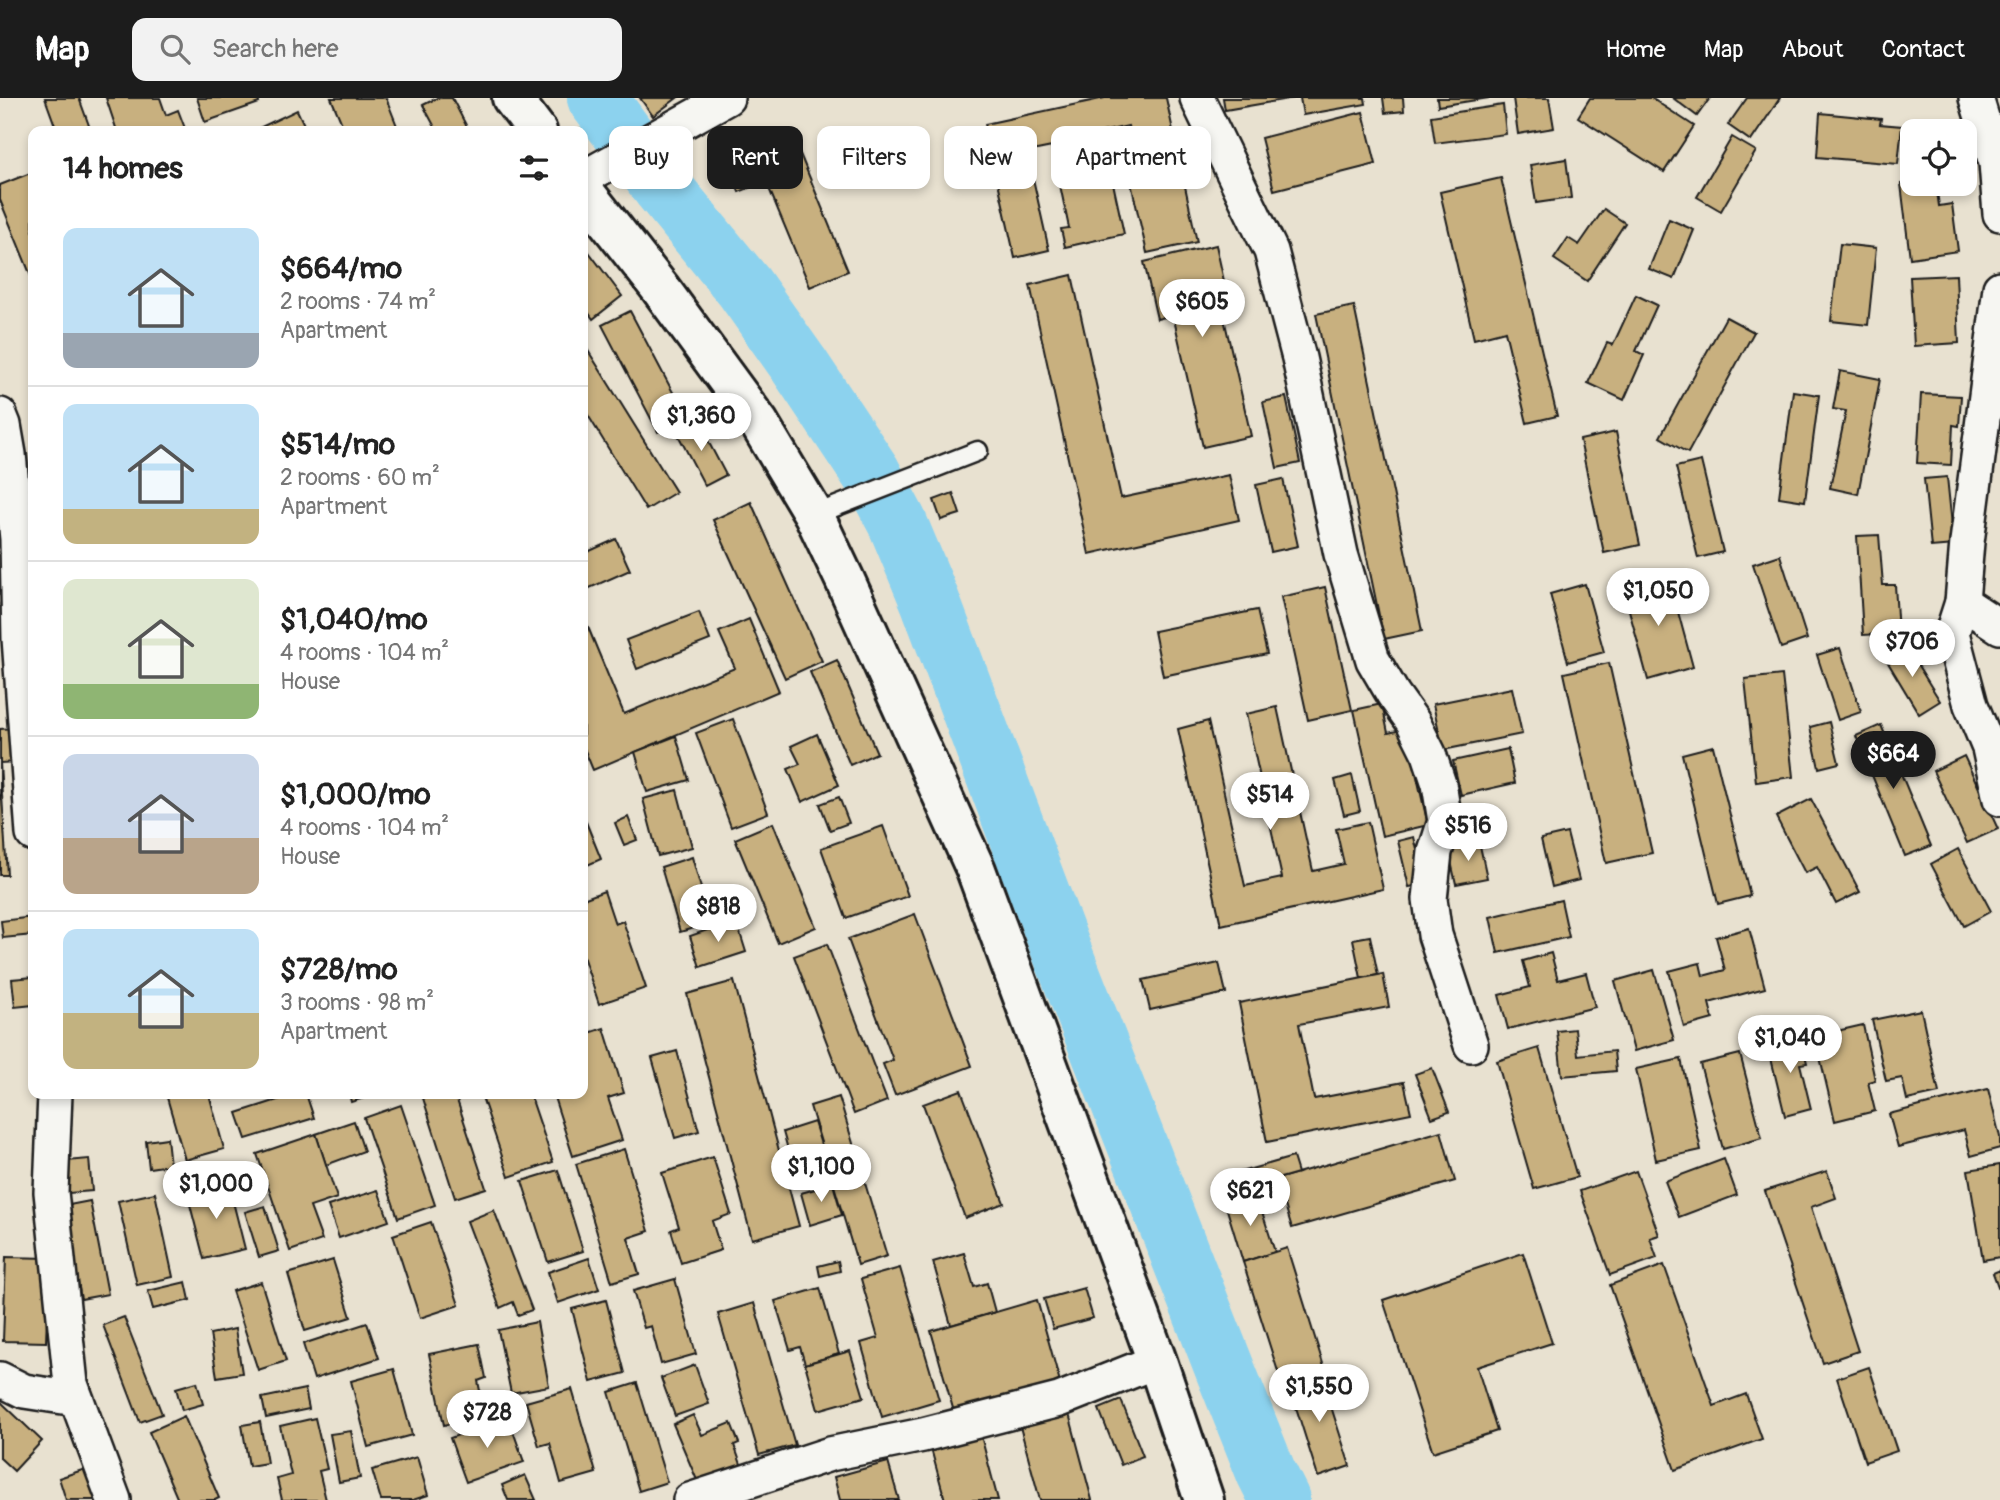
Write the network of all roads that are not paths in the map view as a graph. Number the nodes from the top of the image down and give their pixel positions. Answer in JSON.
{"nodes":[{"id":1,"x":512,"y":98,"type":"edge"},
{"id":2,"x":727,"y":98,"type":"edge"},
{"id":3,"x":1197,"y":98,"type":"edge"},
{"id":4,"x":1976,"y":98,"type":"edge"},
{"id":5,"x":533,"y":126,"type":"edge"},
{"id":6,"x":591,"y":178,"type":"edge"},
{"id":7,"x":2000,"y":214,"type":"edge"},
{"id":8,"x":2000,"y":288,"type":"edge"},
{"id":9,"x":0,"y":415,"type":"edge"},
{"id":10,"x":978,"y":451,"type":"dead end"},
{"id":11,"x":829,"y":509,"type":"junction"},
{"id":12,"x":1962,"y":602,"type":"junction"},
{"id":13,"x":2000,"y":627,"type":"edge"},
{"id":14,"x":28,"y":764,"type":"edge"},
{"id":15,"x":2000,"y":799,"type":"edge"},
{"id":16,"x":1471,"y":1045,"type":"dead end"},
{"id":17,"x":55,"y":1099,"type":"edge"},
{"id":18,"x":1157,"y":1361,"type":"junction"},
{"id":19,"x":0,"y":1378,"type":"edge"},
{"id":20,"x":76,"y":1399,"type":"junction"},
{"id":21,"x":114,"y":1500,"type":"edge"},
{"id":22,"x":690,"y":1500,"type":"edge"},
{"id":23,"x":1204,"y":1500,"type":"edge"}],
"edges":[{"from":1,"to":5,"type":"street"},
{"from":2,"to":6,"type":"street"},
{"from":3,"to":16,"type":"street"},
{"from":4,"to":7,"type":"street"},
{"from":6,"to":11,"type":"street"},
{"from":8,"to":12,"type":"street"},
{"from":9,"to":14,"type":"street"},
{"from":10,"to":11,"type":"lane"},
{"from":11,"to":18,"type":"street"},
{"from":12,"to":13,"type":"street"},
{"from":12,"to":15,"type":"street"},
{"from":17,"to":20,"type":"street"},
{"from":18,"to":22,"type":"street"},
{"from":18,"to":23,"type":"street"},
{"from":19,"to":20,"type":"street"},
{"from":20,"to":21,"type":"street"}]}
